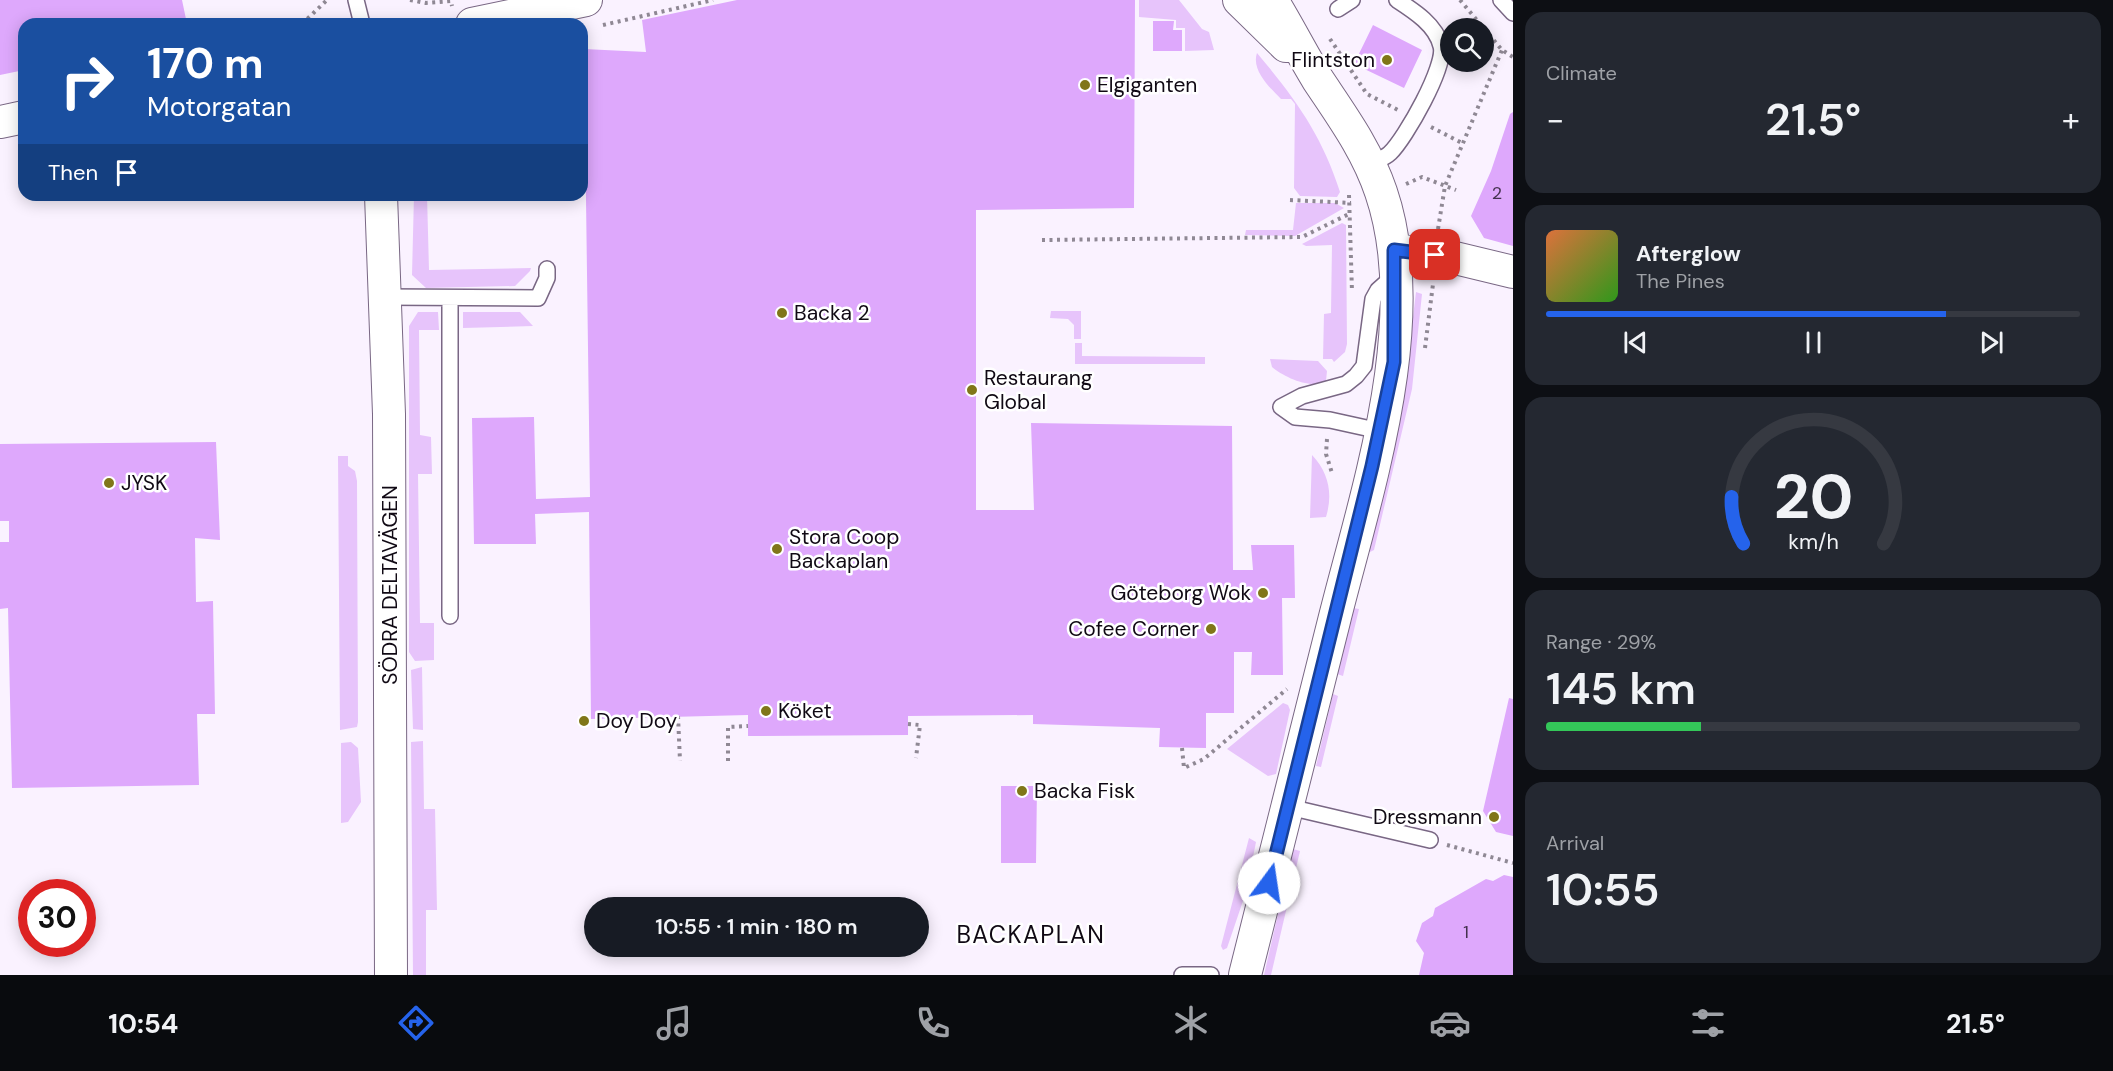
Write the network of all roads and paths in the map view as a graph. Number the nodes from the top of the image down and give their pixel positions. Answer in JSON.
{"nodes":[{"id":1,"x":327,"y":0,"type":"edge"},
{"id":2,"x":356,"y":0,"type":"edge"},
{"id":3,"x":410,"y":0,"type":"edge"},
{"id":4,"x":713,"y":0,"type":"edge"},
{"id":5,"x":1239,"y":0,"type":"edge"},
{"id":6,"x":1272,"y":0,"type":"edge"},
{"id":7,"x":1352,"y":0,"type":"edge"},
{"id":8,"x":1397,"y":0,"type":"edge"},
{"id":9,"x":1460,"y":0,"type":"edge"},
{"id":10,"x":1501,"y":0,"type":"edge"},
{"id":11,"x":1338,"y":9,"type":"dead end"},
{"id":12,"x":590,"y":13,"type":"edge"},
{"id":13,"x":1513,"y":13,"type":"edge"},
{"id":14,"x":308,"y":18,"type":"edge"},
{"id":15,"x":360,"y":18,"type":"edge"},
{"id":16,"x":463,"y":18,"type":"edge"},
{"id":17,"x":531,"y":18,"type":"edge"},
{"id":18,"x":1328,"y":35,"type":"dead end"},
{"id":19,"x":1513,"y":57,"type":"edge"},
{"id":20,"x":1317,"y":79,"type":"junction"},
{"id":21,"x":18,"y":118,"type":"edge"},
{"id":22,"x":1413,"y":118,"type":"junction"},
{"id":23,"x":0,"y":123,"type":"edge"},
{"id":24,"x":1462,"y":143,"type":"dead end"},
{"id":25,"x":1370,"y":164,"type":"junction"},
{"id":26,"x":1346,"y":184,"type":"dead end"},
{"id":27,"x":1290,"y":200,"type":"dead end"},
{"id":28,"x":371,"y":201,"type":"edge"},
{"id":29,"x":381,"y":201,"type":"edge"},
{"id":30,"x":395,"y":201,"type":"edge"},
{"id":31,"x":1351,"y":203,"type":"junction"},
{"id":32,"x":1351,"y":213,"type":"junction"},
{"id":33,"x":1042,"y":240,"type":"dead end"},
{"id":34,"x":1395,"y":262,"type":"junction"},
{"id":35,"x":547,"y":268,"type":"dead end"},
{"id":36,"x":1513,"y":272,"type":"edge"},
{"id":37,"x":384,"y":287,"type":"junction"},
{"id":38,"x":450,"y":298,"type":"junction"},
{"id":39,"x":1352,"y":299,"type":"dead end"},
{"id":40,"x":1330,"y":420,"type":"junction"},
{"id":41,"x":1380,"y":431,"type":"junction"},
{"id":42,"x":1332,"y":473,"type":"dead end"},
{"id":43,"x":450,"y":616,"type":"dead end"},
{"id":44,"x":1320,"y":678,"type":"junction"},
{"id":45,"x":678,"y":716,"type":"dead end"},
{"id":46,"x":908,"y":724,"type":"dead end"},
{"id":47,"x":747,"y":726,"type":"dead end"},
{"id":48,"x":1182,"y":748,"type":"dead end"},
{"id":49,"x":916,"y":758,"type":"dead end"},
{"id":50,"x":680,"y":761,"type":"dead end"},
{"id":51,"x":728,"y":761,"type":"dead end"},
{"id":52,"x":1289,"y":807,"type":"junction"},
{"id":53,"x":1430,"y":840,"type":"joint"},
{"id":54,"x":1513,"y":863,"type":"edge"},
{"id":55,"x":391,"y":975,"type":"edge"},
{"id":56,"x":1182,"y":975,"type":"edge"},
{"id":57,"x":1210,"y":975,"type":"edge"},
{"id":58,"x":1245,"y":975,"type":"edge"}],
"edges":[{"from":1,"to":14,"type":"path"},
{"from":2,"to":15,"type":"lane"},
{"from":3,"to":16,"type":"path"},
{"from":4,"to":12,"type":"path"},
{"from":5,"to":20,"type":"street"},
{"from":6,"to":20,"type":"street"},
{"from":7,"to":11,"type":"lane"},
{"from":8,"to":22,"type":"lane"},
{"from":9,"to":19,"type":"path"},
{"from":10,"to":13,"type":"lane"},
{"from":12,"to":17,"type":"street"},
{"from":16,"to":17,"type":"street"},
{"from":18,"to":22,"type":"path"},
{"from":20,"to":25,"type":"street"},
{"from":21,"to":23,"type":"street"},
{"from":22,"to":24,"type":"path"},
{"from":22,"to":25,"type":"lane"},
{"from":25,"to":34,"type":"street"},
{"from":26,"to":31,"type":"path"},
{"from":27,"to":31,"type":"path"},
{"from":28,"to":37,"type":"street"},
{"from":29,"to":37,"type":"street","name":"SÖDRA DELTAVÄGEN"},
{"from":30,"to":37,"type":"street"},
{"from":31,"to":32,"type":"path"},
{"from":32,"to":33,"type":"path"},
{"from":32,"to":39,"type":"path"},
{"from":34,"to":36,"type":"street"},
{"from":34,"to":40,"type":"lane"},
{"from":34,"to":41,"type":"street"},
{"from":35,"to":38,"type":"lane"},
{"from":37,"to":38,"type":"lane"},
{"from":37,"to":55,"type":"street","name":"SÖDRA DELTAVÄGEN"},
{"from":38,"to":43,"type":"lane"},
{"from":40,"to":41,"type":"lane"},
{"from":40,"to":42,"type":"path"},
{"from":41,"to":44,"type":"street"},
{"from":44,"to":48,"type":"path"},
{"from":44,"to":52,"type":"street"},
{"from":45,"to":50,"type":"path"},
{"from":46,"to":49,"type":"path"},
{"from":47,"to":51,"type":"path"},
{"from":52,"to":53,"type":"lane"},
{"from":52,"to":58,"type":"street"},
{"from":53,"to":54,"type":"path"},
{"from":56,"to":57,"type":"lane"}]}
